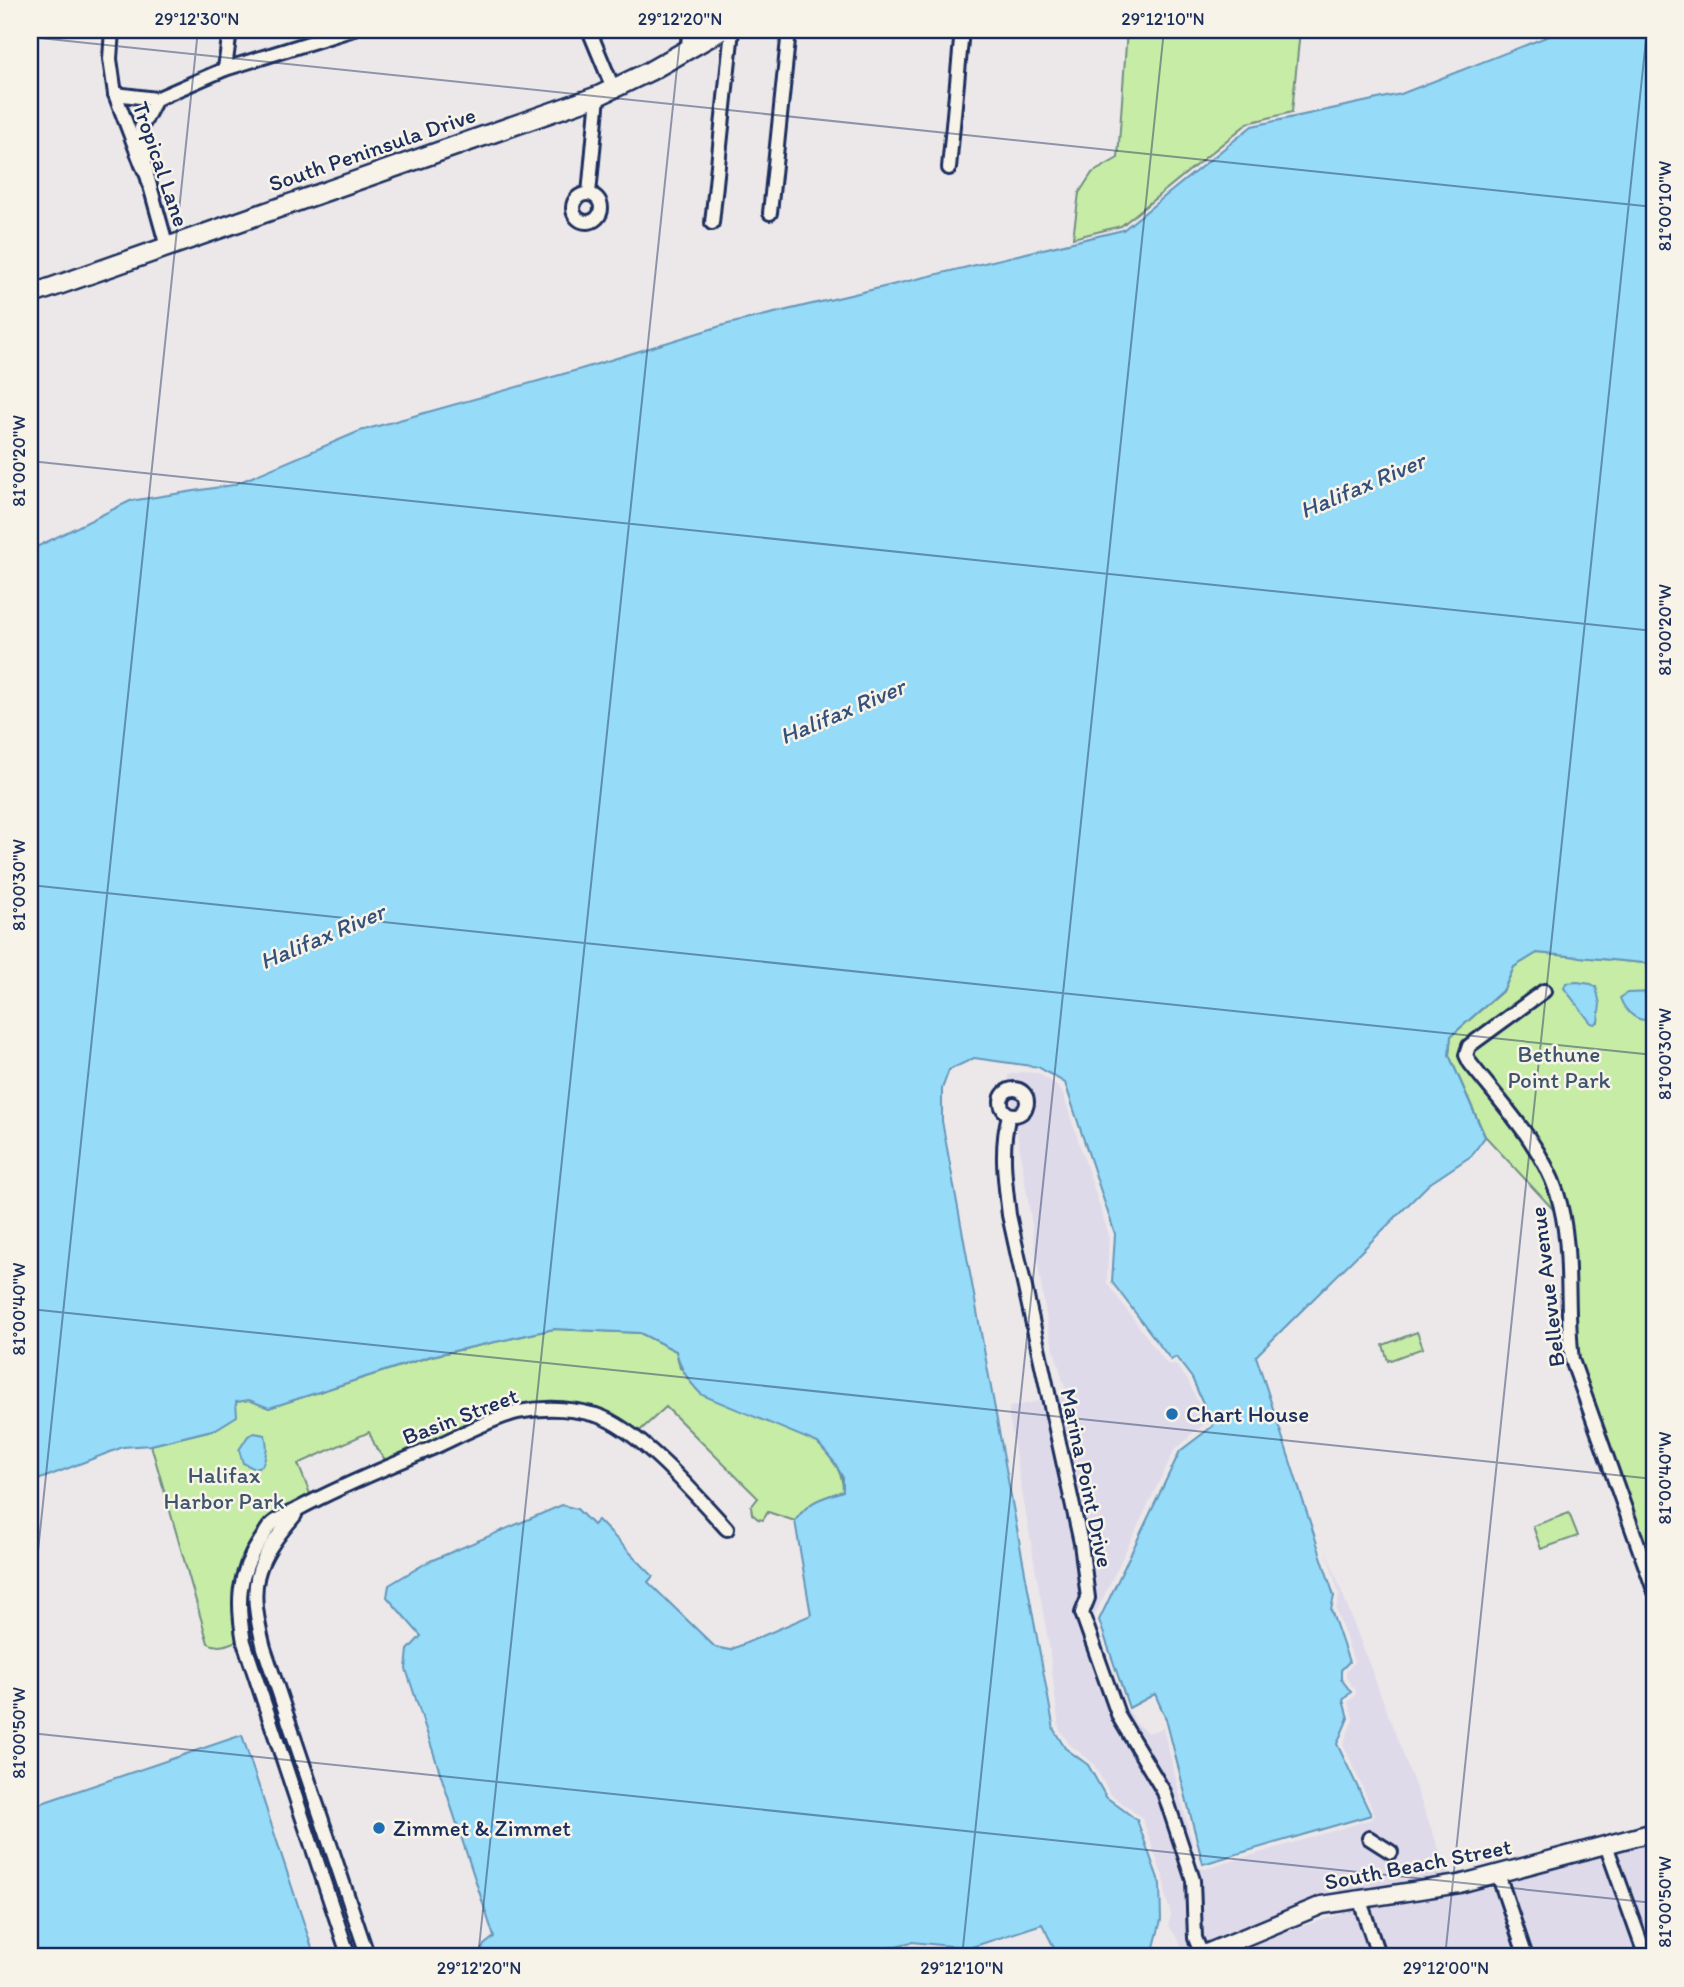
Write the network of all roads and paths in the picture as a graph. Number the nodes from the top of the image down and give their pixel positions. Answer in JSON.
{"nodes":[{"id":1,"x":112,"y":30,"type":"edge"},
{"id":2,"x":230,"y":30,"type":"edge"},
{"id":3,"x":351,"y":30,"type":"edge"},
{"id":4,"x":589,"y":30,"type":"edge"},
{"id":5,"x":689,"y":30,"type":"edge"},
{"id":6,"x":722,"y":30,"type":"edge"},
{"id":7,"x":732,"y":30,"type":"edge"},
{"id":8,"x":789,"y":30,"type":"edge"},
{"id":9,"x":962,"y":30,"type":"edge"},
{"id":10,"x":688,"y":49,"type":"junction"},
{"id":11,"x":225,"y":69,"type":"junction"},
{"id":12,"x":605,"y":92,"type":"junction"},
{"id":13,"x":115,"y":94,"type":"junction"},
{"id":14,"x":156,"y":99,"type":"junction"},
{"id":15,"x":949,"y":168,"type":"dead end"},
{"id":16,"x":148,"y":175,"type":"junction"},
{"id":17,"x":589,"y":194,"type":"dead end"},
{"id":18,"x":771,"y":213,"type":"dead end"},
{"id":19,"x":712,"y":223,"type":"dead end"},
{"id":20,"x":167,"y":247,"type":"junction"},
{"id":21,"x":30,"y":295,"type":"edge"},
{"id":22,"x":1544,"y":991,"type":"dead end"},
{"id":23,"x":1009,"y":1115,"type":"dead end"},
{"id":24,"x":299,"y":1509,"type":"junction"},
{"id":25,"x":727,"y":1529,"type":"dead end"},
{"id":26,"x":1654,"y":1590,"type":"edge"},
{"id":27,"x":261,"y":1637,"type":"junction"},
{"id":28,"x":244,"y":1642,"type":"junction"},
{"id":29,"x":291,"y":1728,"type":"junction"},
{"id":30,"x":275,"y":1735,"type":"junction"},
{"id":31,"x":323,"y":1823,"type":"junction"},
{"id":32,"x":306,"y":1829,"type":"junction"},
{"id":33,"x":1654,"y":1832,"type":"edge"},
{"id":34,"x":1369,"y":1838,"type":"dead end"},
{"id":35,"x":1606,"y":1845,"type":"junction"},
{"id":36,"x":1391,"y":1852,"type":"dead end"},
{"id":37,"x":1498,"y":1874,"type":"junction"},
{"id":38,"x":343,"y":1884,"type":"junction"},
{"id":39,"x":326,"y":1890,"type":"junction"},
{"id":40,"x":1359,"y":1898,"type":"junction"},
{"id":41,"x":1199,"y":1956,"type":"edge"},
{"id":42,"x":349,"y":1957,"type":"edge"},
{"id":43,"x":368,"y":1957,"type":"edge"},
{"id":44,"x":1379,"y":1957,"type":"edge"},
{"id":45,"x":1526,"y":1957,"type":"edge"},
{"id":46,"x":1646,"y":1957,"type":"edge"}],
"edges":[{"from":1,"to":13,"type":"street","name":"Tropical Lane"},
{"from":2,"to":11,"type":"street"},
{"from":3,"to":11,"type":"street"},
{"from":4,"to":12,"type":"street"},
{"from":5,"to":10,"type":"street"},
{"from":6,"to":10,"type":"main road","name":"South Peninsula Drive"},
{"from":7,"to":19,"type":"street"},
{"from":8,"to":18,"type":"street"},
{"from":9,"to":15,"type":"street"},
{"from":10,"to":12,"type":"main road","name":"South Peninsula Drive"},
{"from":11,"to":14,"type":"street"},
{"from":12,"to":17,"type":"street"},
{"from":12,"to":20,"type":"main road","name":"South Peninsula Drive"},
{"from":13,"to":14,"type":"street"},
{"from":13,"to":16,"type":"street","name":"Tropical Lane"},
{"from":14,"to":16,"type":"street"},
{"from":16,"to":20,"type":"street","name":"Tropical Lane"},
{"from":20,"to":21,"type":"main road","name":"South Peninsula Drive"},
{"from":22,"to":26,"type":"street","name":"Bellevue Avenue"},
{"from":23,"to":41,"type":"street","name":"Marina Point Drive"},
{"from":24,"to":25,"type":"street","name":"Basin Street"},
{"from":24,"to":27,"type":"street","name":"Basin Street"},
{"from":24,"to":28,"type":"street","name":"Basin Street"},
{"from":27,"to":28,"type":"street"},
{"from":27,"to":29,"type":"street","name":"Basin Street"},
{"from":28,"to":30,"type":"street","name":"Basin Street"},
{"from":29,"to":30,"type":"street"},
{"from":29,"to":31,"type":"street","name":"Basin Street"},
{"from":30,"to":32,"type":"street","name":"Basin Street"},
{"from":31,"to":32,"type":"street"},
{"from":31,"to":38,"type":"street","name":"Basin Street"},
{"from":32,"to":39,"type":"street","name":"Basin Street"},
{"from":33,"to":35,"type":"street","name":"South Beach Street"},
{"from":34,"to":36,"type":"street"},
{"from":35,"to":37,"type":"street","name":"South Beach Street"},
{"from":35,"to":46,"type":"street"},
{"from":37,"to":40,"type":"street","name":"South Beach Street"},
{"from":37,"to":45,"type":"street"},
{"from":38,"to":39,"type":"street"},
{"from":38,"to":43,"type":"street","name":"Basin Street"},
{"from":39,"to":42,"type":"street","name":"Basin Street"},
{"from":40,"to":41,"type":"street","name":"South Beach Street"},
{"from":40,"to":44,"type":"street"}]}
